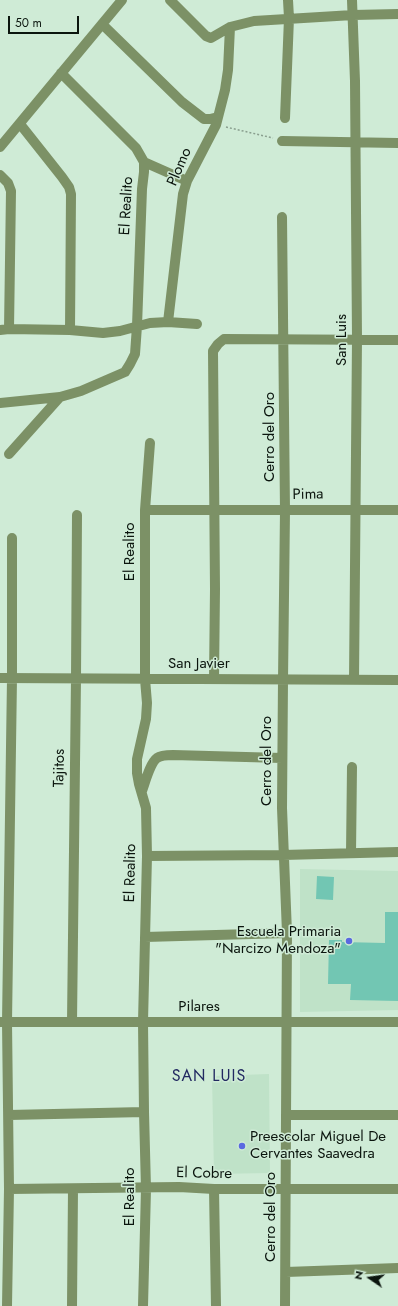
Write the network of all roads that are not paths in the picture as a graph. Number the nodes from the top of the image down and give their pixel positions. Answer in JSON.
{"nodes":[{"id":1,"x":122,"y":0,"type":"edge"},
{"id":2,"x":170,"y":0,"type":"edge"},
{"id":3,"x":288,"y":0,"type":"edge"},
{"id":4,"x":352,"y":0,"type":"edge"},
{"id":5,"x":398,"y":14,"type":"edge"},
{"id":6,"x":353,"y":15,"type":"junction"},
{"id":7,"x":289,"y":18,"type":"junction"},
{"id":8,"x":102,"y":24,"type":"junction"},
{"id":9,"x":230,"y":27,"type":"junction"},
{"id":10,"x":61,"y":73,"type":"junction"},
{"id":11,"x":285,"y":118,"type":"dead end"},
{"id":12,"x":217,"y":121,"type":"junction"},
{"id":13,"x":20,"y":124,"type":"junction"},
{"id":14,"x":282,"y":141,"type":"road end"},
{"id":15,"x":355,"y":143,"type":"junction"},
{"id":16,"x":398,"y":143,"type":"edge"},
{"id":17,"x":0,"y":147,"type":"edge"},
{"id":18,"x":144,"y":162,"type":"junction"},
{"id":19,"x":0,"y":175,"type":"edge"},
{"id":20,"x":187,"y":181,"type":"junction"},
{"id":21,"x":282,"y":217,"type":"dead end"},
{"id":22,"x":168,"y":322,"type":"junction"},
{"id":23,"x":197,"y":324,"type":"dead end"},
{"id":24,"x":137,"y":326,"type":"junction"},
{"id":25,"x":4,"y":329,"type":"edge"},
{"id":26,"x":70,"y":330,"type":"junction"},
{"id":27,"x":284,"y":339,"type":"junction"},
{"id":28,"x":357,"y":339,"type":"junction"},
{"id":29,"x":398,"y":340,"type":"edge"},
{"id":30,"x":60,"y":397,"type":"junction"},
{"id":31,"x":0,"y":403,"type":"edge"},
{"id":32,"x":150,"y":443,"type":"dead end"},
{"id":33,"x":9,"y":454,"type":"dead end"},
{"id":34,"x":145,"y":510,"type":"junction"},
{"id":35,"x":214,"y":510,"type":"junction"},
{"id":36,"x":356,"y":510,"type":"junction"},
{"id":37,"x":398,"y":510,"type":"edge"},
{"id":38,"x":285,"y":511,"type":"junction"},
{"id":39,"x":77,"y":515,"type":"dead end"},
{"id":40,"x":12,"y":538,"type":"dead end"},
{"id":41,"x":0,"y":678,"type":"edge"},
{"id":42,"x":12,"y":678,"type":"junction"},
{"id":43,"x":76,"y":678,"type":"junction"},
{"id":44,"x":146,"y":679,"type":"junction"},
{"id":45,"x":214,"y":680,"type":"junction"},
{"id":46,"x":283,"y":680,"type":"junction"},
{"id":47,"x":354,"y":680,"type":"junction"},
{"id":48,"x":398,"y":680,"type":"edge"},
{"id":49,"x":282,"y":758,"type":"junction"},
{"id":50,"x":352,"y":767,"type":"dead end"},
{"id":51,"x":142,"y":791,"type":"junction"},
{"id":52,"x":398,"y":852,"type":"edge"},
{"id":53,"x":351,"y":853,"type":"junction"},
{"id":54,"x":284,"y":855,"type":"junction"},
{"id":55,"x":147,"y":856,"type":"junction"},
{"id":56,"x":287,"y":933,"type":"junction"},
{"id":57,"x":144,"y":937,"type":"junction"},
{"id":58,"x":3,"y":1022,"type":"edge"},
{"id":59,"x":72,"y":1022,"type":"junction"},
{"id":60,"x":144,"y":1022,"type":"junction"},
{"id":61,"x":398,"y":1022,"type":"edge"},
{"id":62,"x":287,"y":1023,"type":"junction"},
{"id":63,"x":144,"y":1112,"type":"junction"},
{"id":64,"x":9,"y":1115,"type":"junction"},
{"id":65,"x":286,"y":1115,"type":"junction"},
{"id":66,"x":398,"y":1115,"type":"edge"},
{"id":67,"x":73,"y":1188,"type":"junction"},
{"id":68,"x":9,"y":1189,"type":"junction"},
{"id":69,"x":146,"y":1189,"type":"junction"},
{"id":70,"x":214,"y":1189,"type":"junction"},
{"id":71,"x":398,"y":1189,"type":"edge"},
{"id":72,"x":286,"y":1190,"type":"junction"},
{"id":73,"x":398,"y":1268,"type":"edge"},
{"id":74,"x":286,"y":1272,"type":"junction"},
{"id":75,"x":7,"y":1306,"type":"edge"},
{"id":76,"x":72,"y":1306,"type":"edge"},
{"id":77,"x":143,"y":1306,"type":"edge"},
{"id":78,"x":216,"y":1306,"type":"edge"},
{"id":79,"x":285,"y":1306,"type":"edge"}],
"edges":[{"from":1,"to":8,"type":"street"},
{"from":2,"to":9,"type":"street"},
{"from":3,"to":7,"type":"street"},
{"from":4,"to":6,"type":"street","name":"San Luis"},
{"from":5,"to":6,"type":"street"},
{"from":6,"to":7,"type":"street"},
{"from":6,"to":15,"type":"street","name":"San Luis"},
{"from":7,"to":9,"type":"street"},
{"from":7,"to":11,"type":"street"},
{"from":8,"to":10,"type":"street"},
{"from":8,"to":12,"type":"street"},
{"from":9,"to":12,"type":"street","name":"Plomo"},
{"from":10,"to":13,"type":"street"},
{"from":10,"to":18,"type":"street","name":"El Realito"},
{"from":12,"to":20,"type":"street","name":"Plomo"},
{"from":13,"to":17,"type":"street"},
{"from":13,"to":26,"type":"street"},
{"from":14,"to":15,"type":"street"},
{"from":15,"to":16,"type":"street"},
{"from":15,"to":28,"type":"street","name":"San Luis"},
{"from":18,"to":20,"type":"street"},
{"from":18,"to":24,"type":"street","name":"El Realito"},
{"from":19,"to":25,"type":"street"},
{"from":20,"to":22,"type":"street","name":"Plomo"},
{"from":21,"to":27,"type":"street","name":"Cerro del Oro"},
{"from":22,"to":23,"type":"street"},
{"from":22,"to":24,"type":"street"},
{"from":24,"to":26,"type":"street"},
{"from":24,"to":30,"type":"street","name":"El Realito"},
{"from":25,"to":26,"type":"street"},
{"from":27,"to":28,"type":"street"},
{"from":27,"to":35,"type":"street"},
{"from":27,"to":38,"type":"street","name":"Cerro del Oro"},
{"from":28,"to":29,"type":"street"},
{"from":28,"to":36,"type":"street","name":"San Luis"},
{"from":30,"to":31,"type":"street"},
{"from":30,"to":33,"type":"street"},
{"from":32,"to":34,"type":"street","name":"El Realito"},
{"from":34,"to":35,"type":"street","name":"Pima"},
{"from":34,"to":44,"type":"street","name":"El Realito"},
{"from":35,"to":38,"type":"street","name":"Pima"},
{"from":35,"to":45,"type":"street"},
{"from":36,"to":37,"type":"street","name":"Pima"},
{"from":36,"to":38,"type":"street","name":"Pima"},
{"from":36,"to":47,"type":"street","name":"San Luis"},
{"from":38,"to":46,"type":"street","name":"Cerro del Oro"},
{"from":39,"to":43,"type":"street","name":"Tajitos"},
{"from":40,"to":42,"type":"street"},
{"from":41,"to":42,"type":"street","name":"San Javier"},
{"from":42,"to":43,"type":"street","name":"San Javier"},
{"from":42,"to":58,"type":"street"},
{"from":43,"to":44,"type":"street","name":"San Javier"},
{"from":43,"to":59,"type":"street","name":"Tajitos"},
{"from":44,"to":45,"type":"street","name":"San Javier"},
{"from":44,"to":51,"type":"street","name":"El Realito"},
{"from":45,"to":46,"type":"street","name":"San Javier"},
{"from":46,"to":47,"type":"street","name":"San Javier"},
{"from":46,"to":49,"type":"street","name":"Cerro del Oro"},
{"from":47,"to":48,"type":"street","name":"San Javier"},
{"from":49,"to":51,"type":"street"},
{"from":49,"to":54,"type":"street","name":"Cerro del Oro"},
{"from":50,"to":53,"type":"street"},
{"from":51,"to":55,"type":"street","name":"El Realito"},
{"from":52,"to":53,"type":"street"},
{"from":53,"to":54,"type":"street"},
{"from":54,"to":55,"type":"street"},
{"from":54,"to":56,"type":"street","name":"Cerro del Oro"},
{"from":55,"to":57,"type":"street","name":"El Realito"},
{"from":56,"to":57,"type":"street"},
{"from":56,"to":62,"type":"street","name":"Cerro del Oro"},
{"from":57,"to":60,"type":"street","name":"El Realito"},
{"from":58,"to":59,"type":"street","name":"Pilares"},
{"from":58,"to":64,"type":"street"},
{"from":59,"to":60,"type":"street","name":"Pilares"},
{"from":60,"to":62,"type":"street","name":"Pilares"},
{"from":60,"to":63,"type":"street","name":"El Realito"},
{"from":61,"to":62,"type":"street","name":"Pilares"},
{"from":62,"to":65,"type":"street","name":"Cerro del Oro"},
{"from":63,"to":64,"type":"street"},
{"from":63,"to":69,"type":"street","name":"El Realito"},
{"from":64,"to":68,"type":"street"},
{"from":65,"to":66,"type":"street"},
{"from":65,"to":72,"type":"street","name":"Cerro del Oro"},
{"from":67,"to":68,"type":"street","name":"El Cobre"},
{"from":67,"to":69,"type":"street","name":"El Cobre"},
{"from":67,"to":76,"type":"street"},
{"from":68,"to":75,"type":"street"},
{"from":69,"to":70,"type":"street","name":"El Cobre"},
{"from":69,"to":77,"type":"street","name":"El Realito"},
{"from":70,"to":72,"type":"street","name":"El Cobre"},
{"from":70,"to":78,"type":"street"},
{"from":71,"to":72,"type":"street","name":"El Cobre"},
{"from":72,"to":74,"type":"street","name":"Cerro del Oro"},
{"from":73,"to":74,"type":"street"},
{"from":74,"to":79,"type":"street","name":"Cerro del Oro"}]}
